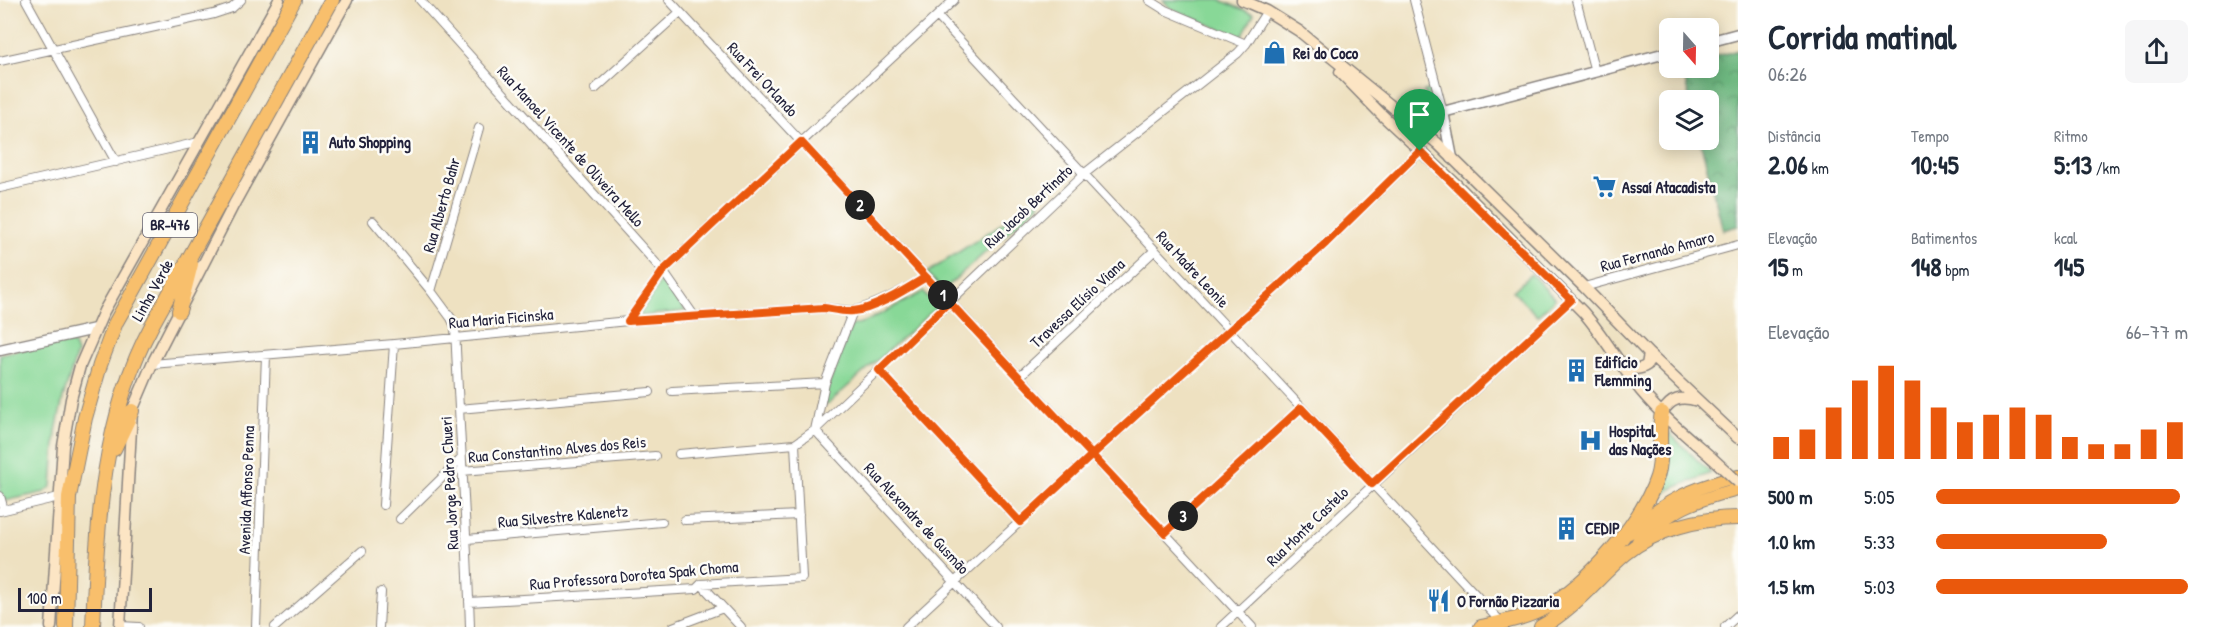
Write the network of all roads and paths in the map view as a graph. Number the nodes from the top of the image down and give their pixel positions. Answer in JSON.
{"nodes":[{"id":1,"x":26,"y":0,"type":"edge"},
{"id":2,"x":241,"y":0,"type":"edge"},
{"id":3,"x":279,"y":0,"type":"edge"},
{"id":4,"x":294,"y":0,"type":"edge"},
{"id":5,"x":332,"y":0,"type":"edge"},
{"id":6,"x":347,"y":0,"type":"edge"},
{"id":7,"x":420,"y":0,"type":"edge"},
{"id":8,"x":669,"y":0,"type":"edge"},
{"id":9,"x":954,"y":0,"type":"edge"},
{"id":10,"x":1149,"y":0,"type":"edge"},
{"id":11,"x":1242,"y":0,"type":"edge"},
{"id":12,"x":1414,"y":0,"type":"edge"},
{"id":13,"x":1576,"y":0,"type":"edge"},
{"id":14,"x":1267,"y":11,"type":"junction"},
{"id":15,"x":680,"y":12,"type":"junction"},
{"id":16,"x":937,"y":16,"type":"junction"},
{"id":17,"x":1738,"y":34,"type":"edge"},
{"id":18,"x":1719,"y":39,"type":"edge"},
{"id":19,"x":1246,"y":44,"type":"junction"},
{"id":20,"x":54,"y":50,"type":"junction"},
{"id":21,"x":1326,"y":52,"type":"junction"},
{"id":22,"x":1659,"y":55,"type":"edge"},
{"id":23,"x":0,"y":61,"type":"edge"},
{"id":24,"x":1595,"y":72,"type":"junction"},
{"id":25,"x":595,"y":89,"type":"dead end"},
{"id":26,"x":1443,"y":112,"type":"junction"},
{"id":27,"x":479,"y":128,"type":"dead end"},
{"id":28,"x":199,"y":142,"type":"junction"},
{"id":29,"x":801,"y":142,"type":"junction"},
{"id":30,"x":1420,"y":151,"type":"junction"},
{"id":31,"x":1452,"y":158,"type":"junction"},
{"id":32,"x":116,"y":162,"type":"junction"},
{"id":33,"x":1084,"y":174,"type":"junction"},
{"id":34,"x":0,"y":189,"type":"edge"},
{"id":35,"x":373,"y":221,"type":"dead end"},
{"id":36,"x":1738,"y":245,"type":"edge"},
{"id":37,"x":195,"y":246,"type":"junction"},
{"id":38,"x":1155,"y":250,"type":"junction"},
{"id":39,"x":663,"y":271,"type":"junction"},
{"id":40,"x":926,"y":277,"type":"junction"},
{"id":41,"x":1584,"y":286,"type":"junction"},
{"id":42,"x":431,"y":291,"type":"junction"},
{"id":43,"x":1571,"y":300,"type":"junction"},
{"id":44,"x":949,"y":302,"type":"junction"},
{"id":45,"x":179,"y":311,"type":"junction"},
{"id":46,"x":853,"y":311,"type":"junction"},
{"id":47,"x":695,"y":317,"type":"junction"},
{"id":48,"x":628,"y":321,"type":"junction"},
{"id":49,"x":95,"y":329,"type":"junction"},
{"id":50,"x":1230,"y":331,"type":"junction"},
{"id":51,"x":455,"y":337,"type":"junction"},
{"id":52,"x":394,"y":344,"type":"junction"},
{"id":53,"x":0,"y":350,"type":"edge"},
{"id":54,"x":1649,"y":354,"type":"junction"},
{"id":55,"x":266,"y":355,"type":"junction"},
{"id":56,"x":1619,"y":361,"type":"junction"},
{"id":57,"x":152,"y":364,"type":"junction"},
{"id":58,"x":879,"y":370,"type":"junction"},
{"id":59,"x":1019,"y":377,"type":"junction"},
{"id":60,"x":825,"y":383,"type":"junction"},
{"id":61,"x":672,"y":391,"type":"dead end"},
{"id":62,"x":650,"y":392,"type":"dead end"},
{"id":63,"x":1698,"y":402,"type":"junction"},
{"id":64,"x":1301,"y":408,"type":"junction"},
{"id":65,"x":459,"y":409,"type":"junction"},
{"id":66,"x":132,"y":411,"type":"junction"},
{"id":67,"x":1662,"y":413,"type":"junction"},
{"id":68,"x":815,"y":430,"type":"junction"},
{"id":69,"x":1738,"y":438,"type":"edge"},
{"id":70,"x":795,"y":444,"type":"junction"},
{"id":71,"x":679,"y":454,"type":"dead end"},
{"id":72,"x":1092,"y":455,"type":"junction"},
{"id":73,"x":655,"y":456,"type":"dead end"},
{"id":74,"x":461,"y":459,"type":"junction"},
{"id":75,"x":106,"y":464,"type":"junction"},
{"id":76,"x":461,"y":471,"type":"junction"},
{"id":77,"x":1738,"y":476,"type":"edge"},
{"id":78,"x":1738,"y":482,"type":"edge"},
{"id":79,"x":1372,"y":484,"type":"junction"},
{"id":80,"x":1738,"y":489,"type":"edge"},
{"id":81,"x":0,"y":496,"type":"edge"},
{"id":82,"x":58,"y":497,"type":"junction"},
{"id":83,"x":383,"y":505,"type":"dead end"},
{"id":84,"x":2,"y":511,"type":"edge"},
{"id":85,"x":799,"y":515,"type":"junction"},
{"id":86,"x":1738,"y":518,"type":"edge"},
{"id":87,"x":400,"y":519,"type":"dead end"},
{"id":88,"x":685,"y":520,"type":"dead end"},
{"id":89,"x":662,"y":522,"type":"dead end"},
{"id":90,"x":1020,"y":522,"type":"junction"},
{"id":91,"x":1165,"y":533,"type":"junction"},
{"id":92,"x":467,"y":539,"type":"junction"},
{"id":93,"x":1624,"y":547,"type":"junction"},
{"id":94,"x":362,"y":551,"type":"dead end"},
{"id":95,"x":955,"y":582,"type":"junction"},
{"id":96,"x":701,"y":584,"type":"junction"},
{"id":97,"x":381,"y":592,"type":"dead end"},
{"id":98,"x":469,"y":602,"type":"junction"},
{"id":99,"x":723,"y":608,"type":"junction"},
{"id":100,"x":1569,"y":608,"type":"junction"},
{"id":101,"x":1238,"y":612,"type":"junction"},
{"id":102,"x":1738,"y":615,"type":"edge"},
{"id":103,"x":1501,"y":622,"type":"junction"},
{"id":104,"x":120,"y":626,"type":"edge"},
{"id":105,"x":51,"y":627,"type":"edge"},
{"id":106,"x":66,"y":627,"type":"edge"},
{"id":107,"x":93,"y":627,"type":"edge"},
{"id":108,"x":139,"y":627,"type":"edge"},
{"id":109,"x":256,"y":627,"type":"edge"},
{"id":110,"x":275,"y":627,"type":"edge"},
{"id":111,"x":379,"y":627,"type":"edge"},
{"id":112,"x":470,"y":627,"type":"edge"},
{"id":113,"x":673,"y":627,"type":"edge"},
{"id":114,"x":741,"y":627,"type":"edge"},
{"id":115,"x":906,"y":627,"type":"edge"},
{"id":116,"x":996,"y":627,"type":"edge"},
{"id":117,"x":1221,"y":627,"type":"edge"},
{"id":118,"x":1252,"y":627,"type":"edge"},
{"id":119,"x":1480,"y":627,"type":"edge"},
{"id":120,"x":1541,"y":627,"type":"edge"},
{"id":121,"x":1553,"y":627,"type":"edge"},
{"id":122,"x":1725,"y":627,"type":"edge"}],
"edges":[{"from":1,"to":20,"type":"street"},
{"from":2,"to":20,"type":"street"},
{"from":3,"to":28,"type":"main road","name":"Linha Verde"},
{"from":4,"to":106,"type":"highway","name":"Linha Verde","number":"BR-476"},
{"from":5,"to":37,"type":"highway","name":"Linha Verde","number":"BR-476"},
{"from":6,"to":45,"type":"main road","name":"Linha Verde"},
{"from":7,"to":39,"type":"street","name":"Rua Manoel Vicente de Oliveira Mello"},
{"from":8,"to":15,"type":"street","name":"Rua Frei Orlando"},
{"from":9,"to":16,"type":"street"},
{"from":10,"to":19,"type":"street"},
{"from":11,"to":14,"type":"main road"},
{"from":12,"to":26,"type":"street"},
{"from":13,"to":24,"type":"street"},
{"from":14,"to":19,"type":"street","name":"Rua Jacob Bertinato"},
{"from":14,"to":21,"type":"main road"},
{"from":15,"to":25,"type":"street"},
{"from":15,"to":29,"type":"street","name":"Rua Frei Orlando"},
{"from":16,"to":29,"type":"street"},
{"from":16,"to":33,"type":"street","name":"Rua Madre Leonie"},
{"from":17,"to":18,"type":"street"},
{"from":19,"to":33,"type":"street","name":"Rua Jacob Bertinato"},
{"from":20,"to":23,"type":"street"},
{"from":20,"to":32,"type":"street"},
{"from":21,"to":30,"type":"main road"},
{"from":21,"to":31,"type":"main road"},
{"from":22,"to":24,"type":"street"},
{"from":24,"to":26,"type":"street"},
{"from":26,"to":31,"type":"street"},
{"from":27,"to":42,"type":"street","name":"Rua Alberto Bahr"},
{"from":28,"to":32,"type":"street"},
{"from":28,"to":49,"type":"main road","name":"Linha Verde"},
{"from":29,"to":39,"type":"street"},
{"from":29,"to":40,"type":"street","name":"Rua Frei Orlando"},
{"from":30,"to":43,"type":"main road"},
{"from":30,"to":50,"type":"street"},
{"from":31,"to":41,"type":"main road"},
{"from":32,"to":34,"type":"street"},
{"from":33,"to":38,"type":"street","name":"Rua Madre Leonie"},
{"from":33,"to":44,"type":"street","name":"Rua Jacob Bertinato"},
{"from":35,"to":42,"type":"street","name":"Rua Jorge Pedro Chueri"},
{"from":36,"to":41,"type":"street","name":"Rua Fernando Amaro"},
{"from":37,"to":45,"type":"highway"},
{"from":37,"to":75,"type":"highway","name":"Linha Verde","number":"BR-476"},
{"from":38,"to":50,"type":"street","name":"Rua Madre Leonie"},
{"from":38,"to":59,"type":"street","name":"Travessa Elísio Viana"},
{"from":39,"to":47,"type":"street","name":"Rua Manoel Vicente de Oliveira Mello"},
{"from":39,"to":48,"type":"street"},
{"from":40,"to":44,"type":"street","name":"Rua Frei Orlando"},
{"from":40,"to":46,"type":"street"},
{"from":41,"to":54,"type":"main road"},
{"from":42,"to":51,"type":"street","name":"Rua Jorge Pedro Chueri"},
{"from":43,"to":56,"type":"main road"},
{"from":43,"to":79,"type":"street","name":"Rua Monte Castelo"},
{"from":44,"to":58,"type":"street","name":"Rua Jacob Bertinato"},
{"from":44,"to":59,"type":"street","name":"Rua Frei Orlando"},
{"from":45,"to":57,"type":"main road","name":"Linha Verde"},
{"from":46,"to":47,"type":"street","name":"Rua Maria Ficinska"},
{"from":46,"to":60,"type":"street"},
{"from":47,"to":48,"type":"street","name":"Rua Maria Ficinska"},
{"from":48,"to":51,"type":"street","name":"Rua Maria Ficinska"},
{"from":49,"to":53,"type":"street"},
{"from":49,"to":82,"type":"main road","name":"Linha Verde"},
{"from":50,"to":64,"type":"street","name":"Rua Madre Leonie"},
{"from":50,"to":72,"type":"street"},
{"from":51,"to":52,"type":"street","name":"Rua Maria Ficinska"},
{"from":51,"to":65,"type":"street","name":"Rua Jorge Pedro Chueri"},
{"from":52,"to":55,"type":"street","name":"Rua Maria Ficinska"},
{"from":52,"to":83,"type":"street"},
{"from":54,"to":56,"type":"main road"},
{"from":54,"to":63,"type":"main road"},
{"from":55,"to":57,"type":"street","name":"Rua Maria Ficinska"},
{"from":55,"to":109,"type":"street","name":"Avenida Affonso Penna"},
{"from":56,"to":67,"type":"main road"},
{"from":57,"to":66,"type":"main road","name":"Linha Verde"},
{"from":58,"to":68,"type":"street","name":"Rua Jacob Bertinato"},
{"from":58,"to":90,"type":"street"},
{"from":59,"to":72,"type":"street","name":"Rua Frei Orlando"},
{"from":60,"to":61,"type":"street"},
{"from":60,"to":68,"type":"street"},
{"from":62,"to":65,"type":"street"},
{"from":63,"to":67,"type":"main road"},
{"from":63,"to":69,"type":"main road"},
{"from":64,"to":79,"type":"street","name":"Rua Madre Leonie"},
{"from":64,"to":91,"type":"street"},
{"from":65,"to":74,"type":"street","name":"Rua Jorge Pedro Chueri"},
{"from":66,"to":75,"type":"highway"},
{"from":66,"to":104,"type":"main road","name":"Linha Verde"},
{"from":67,"to":78,"type":"main road","bridge":true},
{"from":67,"to":93,"type":"highway"},
{"from":68,"to":70,"type":"street","name":"Rua Jacob Bertinato"},
{"from":68,"to":95,"type":"street","name":"Rua Alexandre de Gusmão"},
{"from":70,"to":71,"type":"street"},
{"from":70,"to":85,"type":"street"},
{"from":72,"to":90,"type":"street"},
{"from":72,"to":91,"type":"street","name":"Rua Frei Orlando"},
{"from":73,"to":76,"type":"street","name":"Rua Constantino Alves dos Reis"},
{"from":74,"to":76,"type":"street","name":"Rua Jorge Pedro Chueri"},
{"from":74,"to":87,"type":"street"},
{"from":75,"to":107,"type":"highway","name":"Linha Verde","number":"BR-476"},
{"from":76,"to":92,"type":"street","name":"Rua Jorge Pedro Chueri"},
{"from":77,"to":93,"type":"main road"},
{"from":79,"to":101,"type":"street","name":"Rua Monte Castelo"},
{"from":79,"to":103,"type":"street","name":"Rua Madre Leonie"},
{"from":80,"to":93,"type":"main road"},
{"from":81,"to":84,"type":"street"},
{"from":82,"to":84,"type":"street"},
{"from":82,"to":105,"type":"main road","name":"Linha Verde"},
{"from":85,"to":88,"type":"street"},
{"from":85,"to":96,"type":"street","name":"Rua Professora Dorotea Spak Choma"},
{"from":86,"to":93,"type":"highway"},
{"from":89,"to":92,"type":"street","name":"Rua Silvestre Kalenetz"},
{"from":90,"to":95,"type":"street"},
{"from":91,"to":101,"type":"street","name":"Rua Frei Orlando"},
{"from":92,"to":98,"type":"street","name":"Rua Jorge Pedro Chueri"},
{"from":93,"to":100,"type":"highway"},
{"from":93,"to":103,"type":"highway"},
{"from":94,"to":110,"type":"street"},
{"from":95,"to":115,"type":"street"},
{"from":95,"to":116,"type":"street","name":"Rua Alexandre de Gusmão"},
{"from":96,"to":98,"type":"street","name":"Rua Professora Dorotea Spak Choma"},
{"from":96,"to":99,"type":"street"},
{"from":97,"to":111,"type":"street"},
{"from":98,"to":112,"type":"street","name":"Rua Jorge Pedro Chueri"},
{"from":99,"to":113,"type":"street"},
{"from":99,"to":114,"type":"street"},
{"from":100,"to":120,"type":"highway"},
{"from":100,"to":121,"type":"street"},
{"from":101,"to":117,"type":"street","name":"Rua Monte Castelo"},
{"from":101,"to":118,"type":"street","name":"Rua Frei Orlando"},
{"from":102,"to":122,"type":"street"},
{"from":103,"to":119,"type":"highway"},
{"from":104,"to":108,"type":"street"}]}
